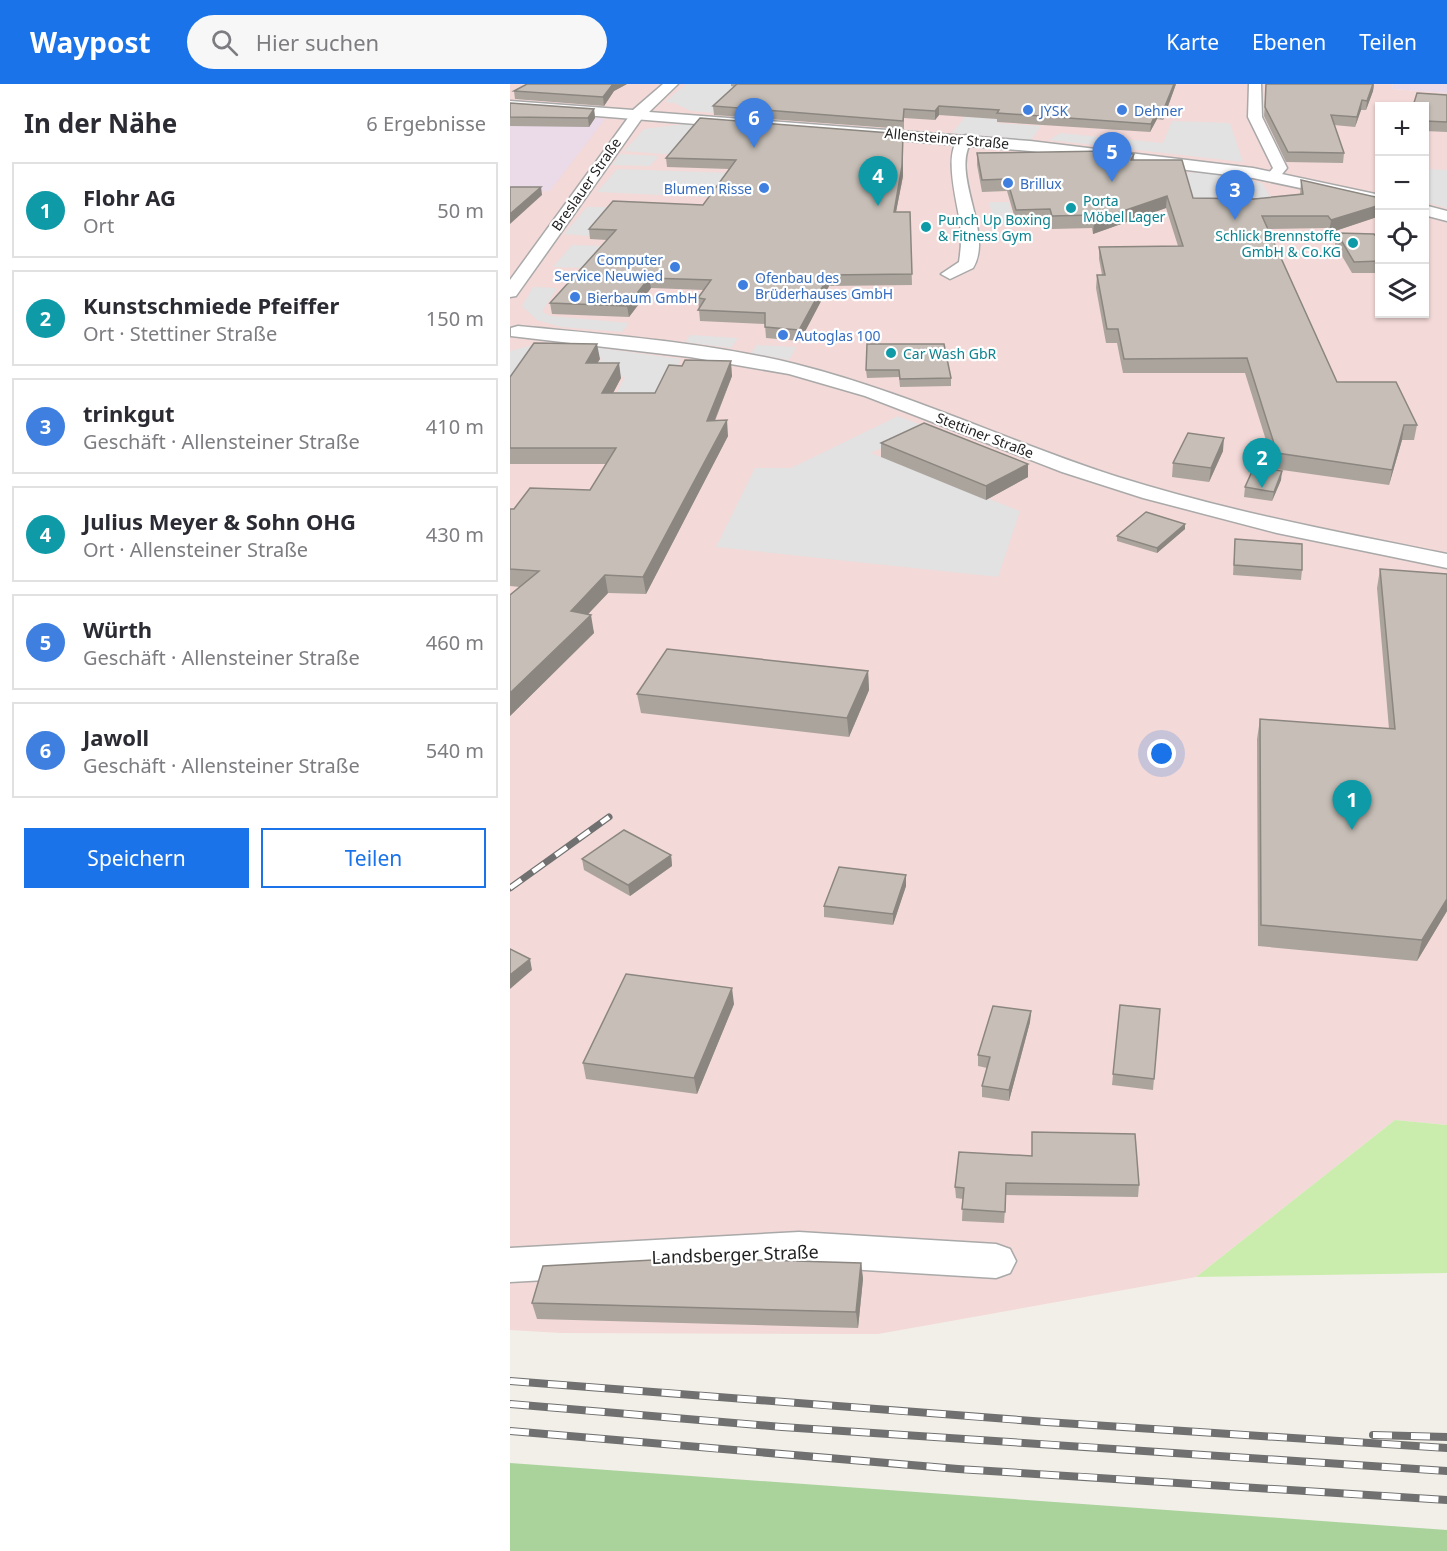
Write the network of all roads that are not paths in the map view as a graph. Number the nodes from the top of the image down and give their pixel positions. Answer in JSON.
{"nodes":[{"id":1,"x":671,"y":84,"type":"edge"},
{"id":2,"x":1255,"y":84,"type":"edge"},
{"id":3,"x":659,"y":94,"type":"junction"},
{"id":4,"x":510,"y":105,"type":"edge"},
{"id":5,"x":575,"y":109,"type":"junction"},
{"id":6,"x":638,"y":114,"type":"junction"},
{"id":7,"x":966,"y":139,"type":"junction"},
{"id":8,"x":1273,"y":176,"type":"junction"},
{"id":9,"x":1375,"y":199,"type":"edge"},
{"id":10,"x":1429,"y":211,"type":"edge"},
{"id":11,"x":1447,"y":216,"type":"edge"},
{"id":12,"x":950,"y":274,"type":"dead end"},
{"id":13,"x":510,"y":292,"type":"edge"},
{"id":14,"x":513,"y":330,"type":"edge"},
{"id":15,"x":1447,"y":561,"type":"edge"},
{"id":16,"x":996,"y":1261,"type":"dead end"},
{"id":17,"x":510,"y":1265,"type":"edge"}],
"edges":[{"from":1,"to":3,"type":"street","name":"Breslauer Straße"},
{"from":2,"to":8,"type":"street"},
{"from":3,"to":5,"type":"street"},
{"from":3,"to":6,"type":"street","name":"Breslauer Straße"},
{"from":4,"to":5,"type":"street","name":"Allensteiner Straße"},
{"from":5,"to":6,"type":"street","name":"Allensteiner Straße"},
{"from":6,"to":7,"type":"street","name":"Allensteiner Straße"},
{"from":6,"to":13,"type":"street","name":"Breslauer Straße"},
{"from":7,"to":8,"type":"street","name":"Allensteiner Straße"},
{"from":7,"to":12,"type":"street"},
{"from":8,"to":9,"type":"street","name":"Allensteiner Straße"},
{"from":10,"to":11,"type":"street"},
{"from":14,"to":15,"type":"street","name":"Stettiner Straße"},
{"from":16,"to":17,"type":"street","name":"Landsberger Straße"}]}
